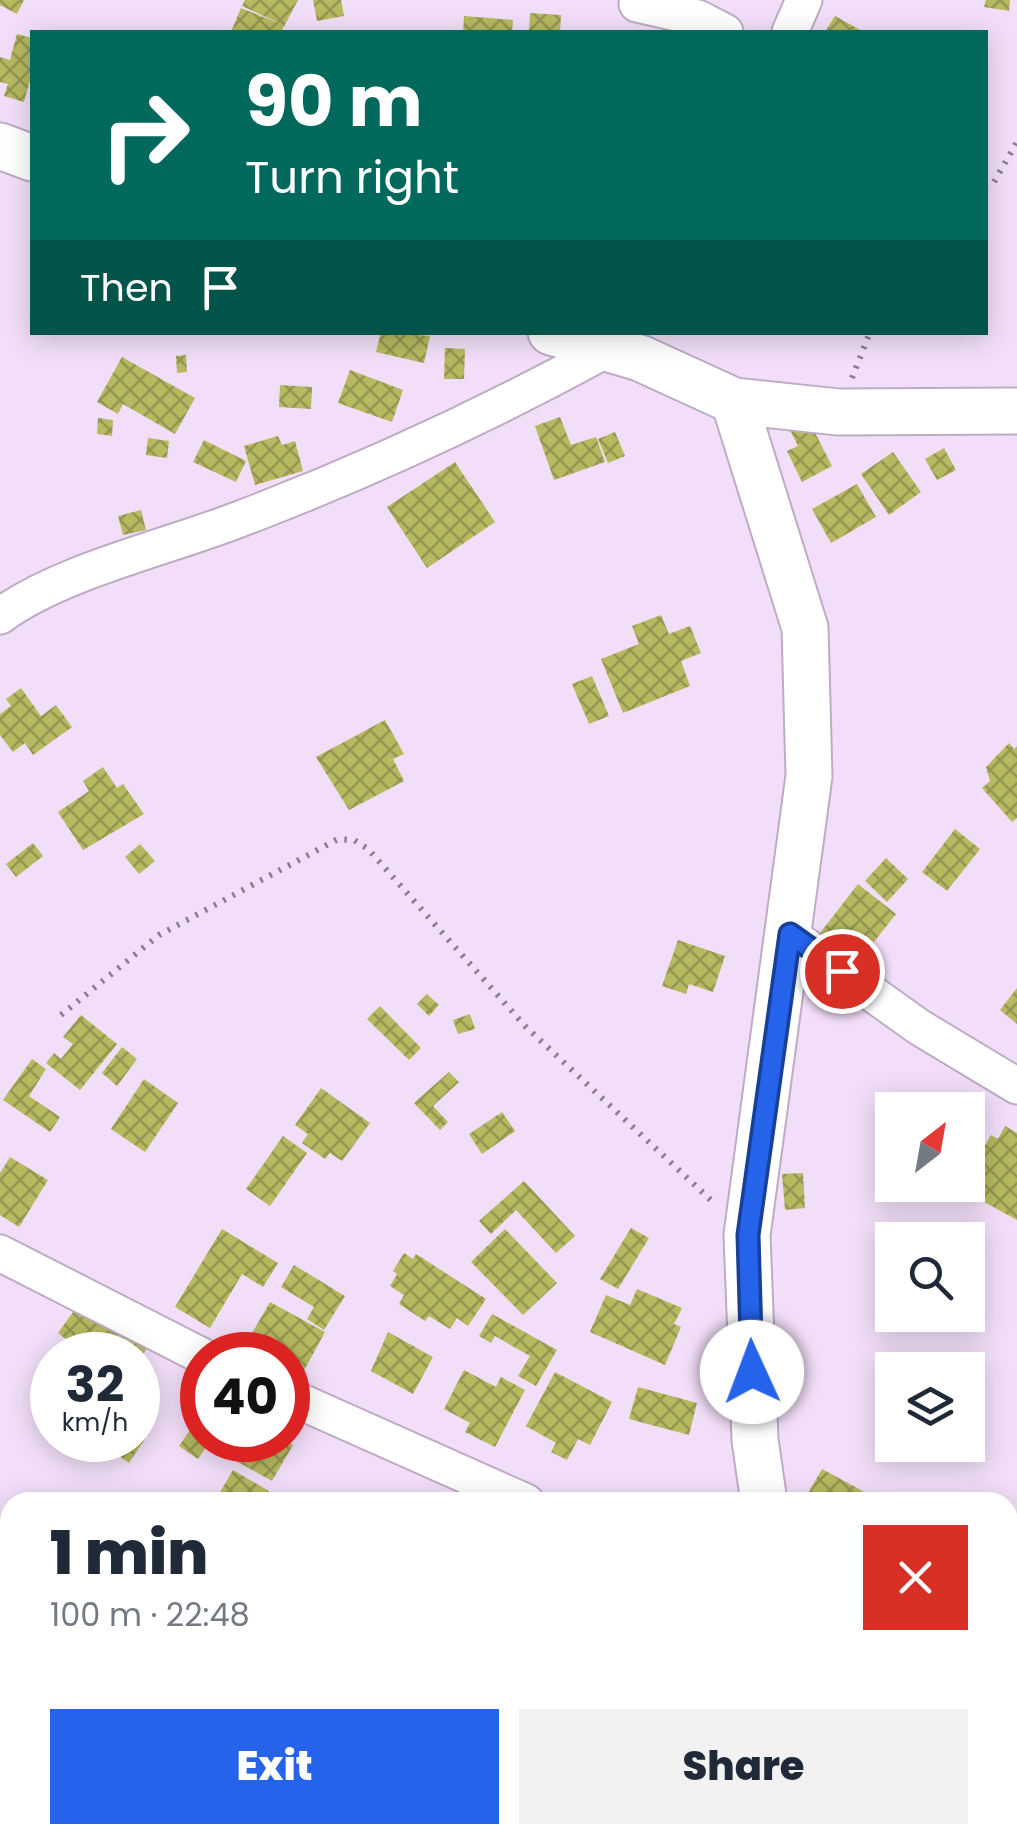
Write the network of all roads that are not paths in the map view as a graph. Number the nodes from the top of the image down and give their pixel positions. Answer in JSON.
{"nodes":[{"id":1,"x":804,"y":0,"type":"edge"},
{"id":2,"x":637,"y":4,"type":"dead end"},
{"id":3,"x":722,"y":30,"type":"edge"},
{"id":4,"x":791,"y":30,"type":"edge"},
{"id":5,"x":0,"y":146,"type":"edge"},
{"id":6,"x":30,"y":157,"type":"edge"},
{"id":7,"x":567,"y":335,"type":"edge"},
{"id":8,"x":632,"y":347,"type":"edge"},
{"id":9,"x":734,"y":400,"type":"junction"},
{"id":10,"x":1017,"y":412,"type":"edge"},
{"id":11,"x":0,"y":616,"type":"edge"},
{"id":12,"x":790,"y":934,"type":"junction"},
{"id":13,"x":1017,"y":1086,"type":"edge"},
{"id":14,"x":0,"y":1254,"type":"edge"},
{"id":15,"x":180,"y":1345,"type":"edge"},
{"id":16,"x":310,"y":1407,"type":"edge"},
{"id":17,"x":480,"y":1492,"type":"edge"},
{"id":18,"x":763,"y":1492,"type":"edge"}],
"edges":[{"from":1,"to":4,"type":"street"},
{"from":2,"to":3,"type":"street"},
{"from":5,"to":6,"type":"street"},
{"from":7,"to":8,"type":"street"},
{"from":8,"to":9,"type":"street"},
{"from":8,"to":11,"type":"street"},
{"from":9,"to":10,"type":"street"},
{"from":9,"to":12,"type":"street"},
{"from":12,"to":13,"type":"street"},
{"from":12,"to":18,"type":"street"},
{"from":14,"to":15,"type":"street"},
{"from":16,"to":17,"type":"street"}]}
